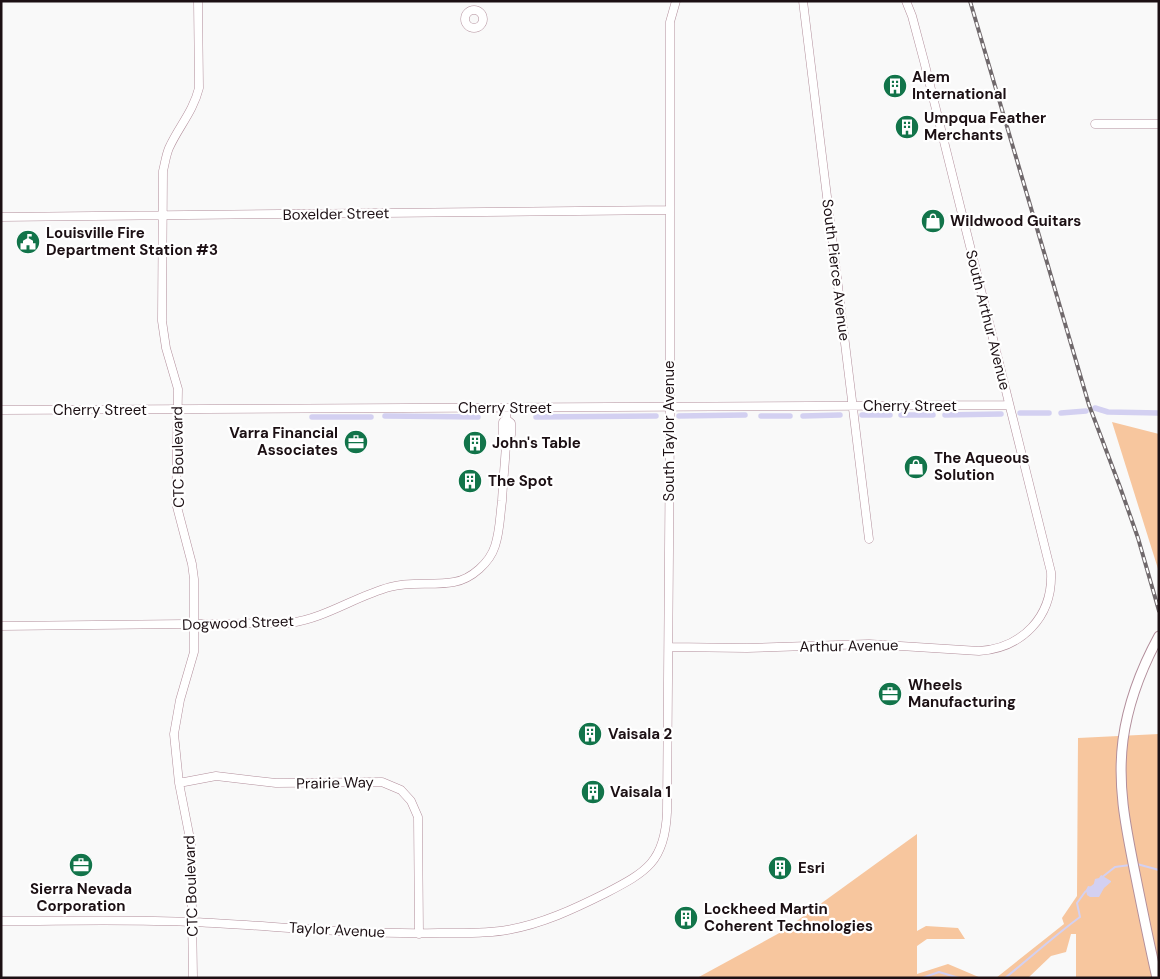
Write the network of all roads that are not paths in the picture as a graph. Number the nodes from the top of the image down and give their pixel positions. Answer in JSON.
{"nodes":[{"id":1,"x":198,"y":1,"type":"edge"},
{"id":2,"x":676,"y":1,"type":"edge"},
{"id":3,"x":802,"y":1,"type":"edge"},
{"id":4,"x":906,"y":1,"type":"edge"},
{"id":5,"x":1095,"y":124,"type":"dead end"},
{"id":6,"x":1159,"y":124,"type":"edge"},
{"id":7,"x":670,"y":210,"type":"junction"},
{"id":8,"x":162,"y":216,"type":"junction"},
{"id":9,"x":1,"y":217,"type":"edge"},
{"id":10,"x":1010,"y":405,"type":"junction"},
{"id":11,"x":853,"y":407,"type":"junction"},
{"id":12,"x":506,"y":408,"type":"junction"},
{"id":13,"x":670,"y":408,"type":"junction"},
{"id":14,"x":1,"y":410,"type":"edge"},
{"id":15,"x":178,"y":410,"type":"junction"},
{"id":16,"x":869,"y":539,"type":"dead end"},
{"id":17,"x":194,"y":625,"type":"junction"},
{"id":18,"x":1,"y":626,"type":"edge"},
{"id":19,"x":1024,"y":634,"type":"joint"},
{"id":20,"x":1159,"y":636,"type":"edge"},
{"id":21,"x":669,"y":647,"type":"junction"},
{"id":22,"x":179,"y":783,"type":"junction"},
{"id":23,"x":654,"y":860,"type":"joint"},
{"id":24,"x":1,"y":921,"type":"edge"},
{"id":25,"x":193,"y":922,"type":"junction"},
{"id":26,"x":419,"y":934,"type":"junction"},
{"id":27,"x":193,"y":978,"type":"edge"},
{"id":28,"x":1157,"y":978,"type":"edge"}],
"edges":[{"from":1,"to":8,"type":"street","name":"CTC Boulevard"},
{"from":2,"to":7,"type":"street","name":"South Taylor Avenue"},
{"from":3,"to":11,"type":"street","name":"South Pierce Avenue"},
{"from":4,"to":10,"type":"street","name":"South Arthur Avenue"},
{"from":5,"to":6,"type":"street"},
{"from":7,"to":8,"type":"street","name":"Boxelder Street"},
{"from":7,"to":13,"type":"street","name":"South Taylor Avenue"},
{"from":8,"to":9,"type":"street","name":"Boxelder Street"},
{"from":8,"to":15,"type":"street","name":"CTC Boulevard"},
{"from":10,"to":11,"type":"street","name":"Cherry Street"},
{"from":10,"to":19,"type":"street","name":"South Arthur Avenue"},
{"from":11,"to":13,"type":"street","name":"Cherry Street"},
{"from":11,"to":16,"type":"street","name":"South Pierce Avenue"},
{"from":12,"to":13,"type":"street","name":"Cherry Street"},
{"from":12,"to":15,"type":"street","name":"Cherry Street"},
{"from":12,"to":17,"type":"street","name":"Dogwood Street"},
{"from":13,"to":21,"type":"street","name":"South Taylor Avenue"},
{"from":14,"to":15,"type":"street","name":"Cherry Street"},
{"from":15,"to":17,"type":"street","name":"CTC Boulevard"},
{"from":17,"to":18,"type":"street","name":"Dogwood Street"},
{"from":17,"to":22,"type":"street","name":"CTC Boulevard"},
{"from":19,"to":21,"type":"street","name":"Arthur Avenue"},
{"from":20,"to":28,"type":"main road"},
{"from":21,"to":23,"type":"street","name":"South Taylor Avenue"},
{"from":22,"to":25,"type":"street","name":"CTC Boulevard"},
{"from":22,"to":26,"type":"street","name":"Prairie Way"},
{"from":23,"to":26,"type":"street","name":"Taylor Avenue"},
{"from":24,"to":25,"type":"street","name":"Taylor Avenue"},
{"from":25,"to":26,"type":"street","name":"Taylor Avenue"},
{"from":25,"to":27,"type":"street","name":"CTC Boulevard"}]}
